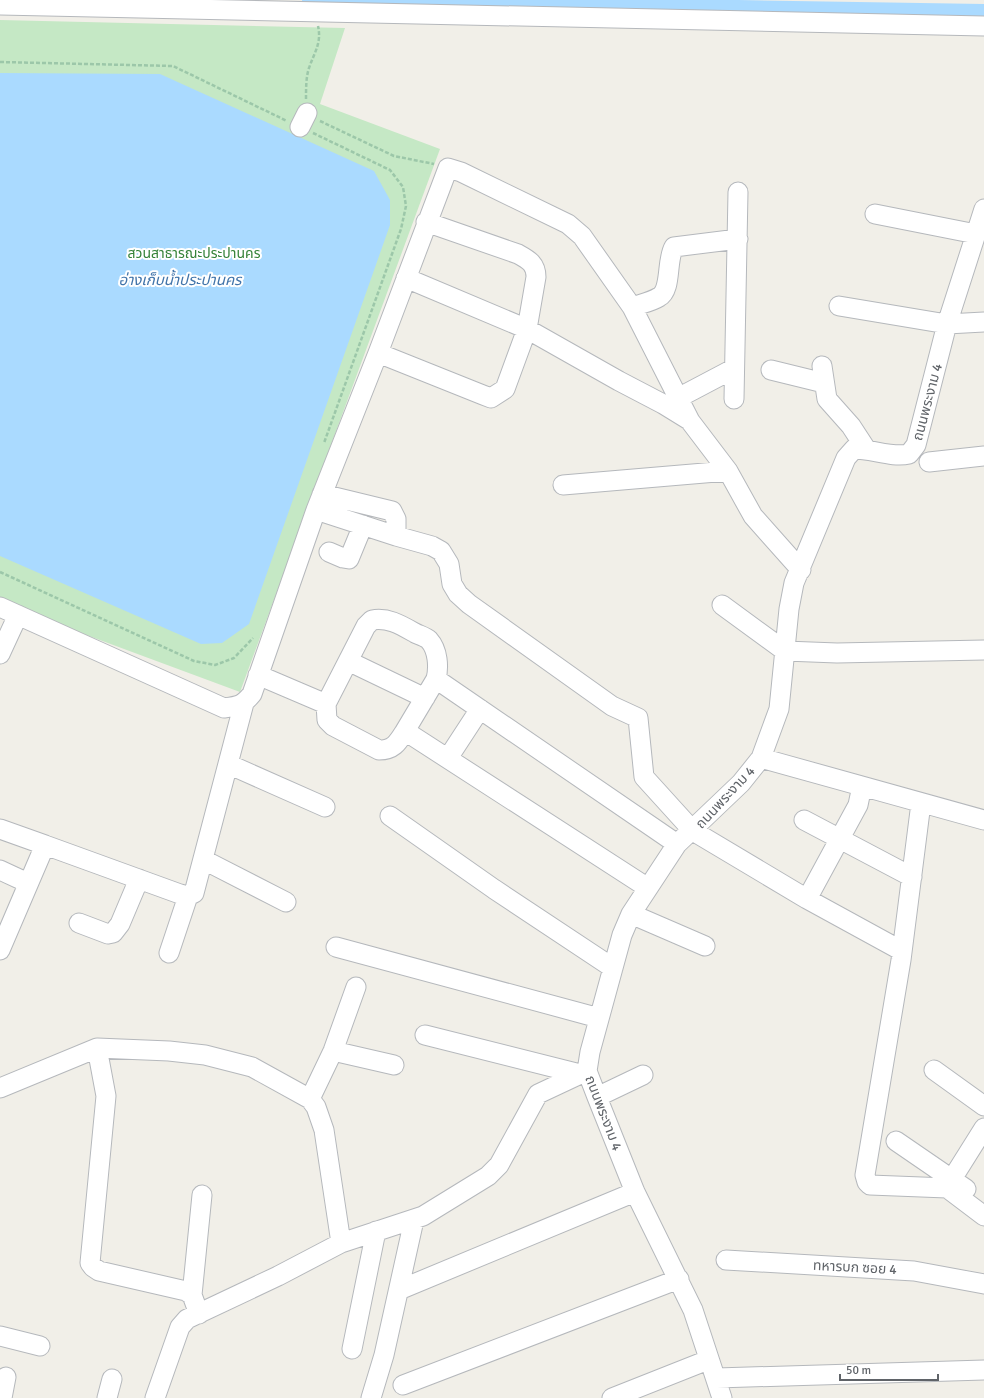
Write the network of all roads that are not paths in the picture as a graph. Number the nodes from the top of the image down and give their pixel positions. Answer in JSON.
{"nodes":[{"id":1,"x":0,"y":5,"type":"edge"},
{"id":2,"x":984,"y":26,"type":"edge"},
{"id":3,"x":738,"y":192,"type":"dead end"},
{"id":4,"x":984,"y":209,"type":"edge"},
{"id":5,"x":875,"y":214,"type":"dead end"},
{"id":6,"x":426,"y":222,"type":"junction"},
{"id":7,"x":976,"y":234,"type":"junction"},
{"id":8,"x":738,"y":239,"type":"junction"},
{"id":9,"x":976,"y":256,"type":"edge"},
{"id":10,"x":406,"y":278,"type":"junction"},
{"id":11,"x":839,"y":306,"type":"dead end"},
{"id":12,"x":632,"y":307,"type":"junction"},
{"id":13,"x":984,"y":322,"type":"edge"},
{"id":14,"x":947,"y":324,"type":"junction"},
{"id":15,"x":527,"y":329,"type":"junction"},
{"id":16,"x":378,"y":353,"type":"junction"},
{"id":17,"x":733,"y":369,"type":"junction"},
{"id":18,"x":771,"y":370,"type":"dead end"},
{"id":19,"x":678,"y":398,"type":"junction"},
{"id":20,"x":734,"y":399,"type":"dead end"},
{"id":21,"x":690,"y":420,"type":"junction"},
{"id":22,"x":866,"y":448,"type":"junction"},
{"id":23,"x":984,"y":456,"type":"edge"},
{"id":24,"x":929,"y":462,"type":"dead end"},
{"id":25,"x":728,"y":471,"type":"junction"},
{"id":26,"x":563,"y":485,"type":"dead end"},
{"id":27,"x":319,"y":502,"type":"junction"},
{"id":28,"x":363,"y":525,"type":"junction"},
{"id":29,"x":396,"y":536,"type":"junction"},
{"id":30,"x":329,"y":552,"type":"dead end"},
{"id":31,"x":800,"y":570,"type":"junction"},
{"id":32,"x":722,"y":605,"type":"dead end"},
{"id":33,"x":0,"y":607,"type":"edge"},
{"id":34,"x":18,"y":616,"type":"junction"},
{"id":35,"x":984,"y":650,"type":"edge"},
{"id":36,"x":785,"y":651,"type":"junction"},
{"id":37,"x":0,"y":654,"type":"edge"},
{"id":38,"x":348,"y":661,"type":"junction"},
{"id":39,"x":258,"y":674,"type":"junction"},
{"id":40,"x":436,"y":679,"type":"junction"},
{"id":41,"x":425,"y":698,"type":"junction"},
{"id":42,"x":244,"y":703,"type":"junction"},
{"id":43,"x":326,"y":704,"type":"junction"},
{"id":44,"x":480,"y":709,"type":"junction"},
{"id":45,"x":405,"y":731,"type":"junction"},
{"id":46,"x":448,"y":758,"type":"junction"},
{"id":47,"x":761,"y":758,"type":"junction"},
{"id":48,"x":228,"y":764,"type":"junction"},
{"id":49,"x":862,"y":786,"type":"junction"},
{"id":50,"x":921,"y":803,"type":"junction"},
{"id":51,"x":325,"y":807,"type":"dead end"},
{"id":52,"x":390,"y":816,"type":"dead end"},
{"id":53,"x":804,"y":820,"type":"dead end"},
{"id":54,"x":984,"y":820,"type":"edge"},
{"id":55,"x":0,"y":829,"type":"edge"},
{"id":56,"x":692,"y":831,"type":"junction"},
{"id":57,"x":840,"y":839,"type":"junction"},
{"id":58,"x":677,"y":844,"type":"junction"},
{"id":59,"x":45,"y":845,"type":"junction"},
{"id":60,"x":204,"y":860,"type":"junction"},
{"id":61,"x":0,"y":870,"type":"edge"},
{"id":62,"x":912,"y":877,"type":"junction"},
{"id":63,"x":140,"y":879,"type":"junction"},
{"id":64,"x":28,"y":883,"type":"junction"},
{"id":65,"x":648,"y":888,"type":"junction"},
{"id":66,"x":188,"y":896,"type":"junction"},
{"id":67,"x":807,"y":899,"type":"junction"},
{"id":68,"x":286,"y":902,"type":"dead end"},
{"id":69,"x":631,"y":914,"type":"junction"},
{"id":70,"x":79,"y":923,"type":"dead end"},
{"id":71,"x":705,"y":946,"type":"dead end"},
{"id":72,"x":336,"y":947,"type":"dead end"},
{"id":73,"x":0,"y":948,"type":"edge"},
{"id":74,"x":902,"y":951,"type":"junction"},
{"id":75,"x":169,"y":953,"type":"dead end"},
{"id":76,"x":613,"y":968,"type":"junction"},
{"id":77,"x":356,"y":987,"type":"dead end"},
{"id":78,"x":599,"y":1018,"type":"junction"},
{"id":79,"x":425,"y":1035,"type":"dead end"},
{"id":80,"x":97,"y":1048,"type":"junction"},
{"id":81,"x":333,"y":1051,"type":"junction"},
{"id":82,"x":394,"y":1065,"type":"dead end"},
{"id":83,"x":934,"y":1070,"type":"dead end"},
{"id":84,"x":584,"y":1073,"type":"junction"},
{"id":85,"x":643,"y":1075,"type":"dead end"},
{"id":86,"x":0,"y":1088,"type":"edge"},
{"id":87,"x":597,"y":1097,"type":"junction"},
{"id":88,"x":310,"y":1099,"type":"junction"},
{"id":89,"x":984,"y":1106,"type":"edge"},
{"id":90,"x":984,"y":1128,"type":"edge"},
{"id":91,"x":896,"y":1141,"type":"dead end"},
{"id":92,"x":952,"y":1179,"type":"junction"},
{"id":93,"x":635,"y":1192,"type":"junction"},
{"id":94,"x":202,"y":1195,"type":"dead end"},
{"id":95,"x":984,"y":1201,"type":"edge"},
{"id":96,"x":984,"y":1216,"type":"edge"},
{"id":97,"x":414,"y":1220,"type":"junction"},
{"id":98,"x":376,"y":1231,"type":"junction"},
{"id":99,"x":341,"y":1243,"type":"junction"},
{"id":100,"x":726,"y":1260,"type":"dead end"},
{"id":101,"x":678,"y":1278,"type":"junction"},
{"id":102,"x":984,"y":1284,"type":"edge"},
{"id":103,"x":399,"y":1290,"type":"junction"},
{"id":104,"x":192,"y":1295,"type":"junction"},
{"id":105,"x":199,"y":1314,"type":"junction"},
{"id":106,"x":0,"y":1336,"type":"edge"},
{"id":107,"x":40,"y":1346,"type":"dead end"},
{"id":108,"x":352,"y":1349,"type":"dead end"},
{"id":109,"x":708,"y":1360,"type":"junction"},
{"id":110,"x":984,"y":1370,"type":"edge"},
{"id":111,"x":6,"y":1377,"type":"dead end"},
{"id":112,"x":716,"y":1378,"type":"junction"},
{"id":113,"x":112,"y":1379,"type":"dead end"},
{"id":114,"x":403,"y":1385,"type":"dead end"},
{"id":115,"x":2,"y":1398,"type":"edge"},
{"id":116,"x":107,"y":1398,"type":"edge"},
{"id":117,"x":155,"y":1398,"type":"edge"},
{"id":118,"x":371,"y":1398,"type":"edge"},
{"id":119,"x":612,"y":1398,"type":"edge"},
{"id":120,"x":722,"y":1398,"type":"edge"}],
"edges":[{"from":1,"to":2,"type":"street"},
{"from":3,"to":8,"type":"street"},
{"from":4,"to":7,"type":"street","name":"ถนนพระงาม 4"},
{"from":5,"to":7,"type":"street"},
{"from":6,"to":10,"type":"street"},
{"from":6,"to":12,"type":"street"},
{"from":6,"to":15,"type":"street"},
{"from":7,"to":9,"type":"street","name":"ถนนพระงาม 4"},
{"from":8,"to":12,"type":"street"},
{"from":8,"to":17,"type":"street"},
{"from":9,"to":14,"type":"street","name":"ถนนพระงาม 4"},
{"from":10,"to":15,"type":"street"},
{"from":10,"to":16,"type":"street"},
{"from":11,"to":14,"type":"street"},
{"from":12,"to":19,"type":"street"},
{"from":13,"to":14,"type":"street"},
{"from":14,"to":22,"type":"street","name":"ถนนพระงาม 4"},
{"from":15,"to":16,"type":"street"},
{"from":15,"to":21,"type":"street"},
{"from":16,"to":27,"type":"street"},
{"from":17,"to":19,"type":"street"},
{"from":17,"to":20,"type":"street"},
{"from":18,"to":22,"type":"street"},
{"from":19,"to":21,"type":"street"},
{"from":21,"to":25,"type":"street"},
{"from":22,"to":31,"type":"street","name":"ถนนพระงาม 4"},
{"from":23,"to":24,"type":"street"},
{"from":25,"to":26,"type":"street"},
{"from":25,"to":31,"type":"street"},
{"from":27,"to":28,"type":"street"},
{"from":27,"to":29,"type":"street"},
{"from":27,"to":39,"type":"street"},
{"from":28,"to":29,"type":"street"},
{"from":28,"to":30,"type":"street"},
{"from":29,"to":56,"type":"street"},
{"from":31,"to":36,"type":"street","name":"ถนนพระงาม 4"},
{"from":32,"to":36,"type":"street"},
{"from":33,"to":34,"type":"street"},
{"from":34,"to":37,"type":"street"},
{"from":34,"to":42,"type":"street"},
{"from":35,"to":36,"type":"street"},
{"from":36,"to":47,"type":"street","name":"ถนนพระงาม 4"},
{"from":38,"to":40,"type":"street"},
{"from":38,"to":41,"type":"street"},
{"from":38,"to":43,"type":"street"},
{"from":39,"to":42,"type":"street"},
{"from":39,"to":43,"type":"street"},
{"from":40,"to":41,"type":"street"},
{"from":40,"to":44,"type":"street"},
{"from":41,"to":45,"type":"street"},
{"from":42,"to":48,"type":"street"},
{"from":43,"to":45,"type":"street"},
{"from":44,"to":46,"type":"street"},
{"from":44,"to":58,"type":"street"},
{"from":45,"to":46,"type":"street"},
{"from":46,"to":65,"type":"street"},
{"from":47,"to":49,"type":"street"},
{"from":47,"to":56,"type":"street","name":"ถนนพระงาม 4"},
{"from":48,"to":51,"type":"street"},
{"from":48,"to":60,"type":"street"},
{"from":49,"to":50,"type":"street"},
{"from":49,"to":57,"type":"street"},
{"from":50,"to":54,"type":"street"},
{"from":50,"to":62,"type":"street"},
{"from":52,"to":76,"type":"street"},
{"from":53,"to":57,"type":"street"},
{"from":55,"to":59,"type":"street"},
{"from":56,"to":58,"type":"street","name":"ถนนพระงาม 4"},
{"from":56,"to":67,"type":"street"},
{"from":57,"to":62,"type":"street"},
{"from":57,"to":67,"type":"street"},
{"from":58,"to":65,"type":"street","name":"ถนนพระงาม 4"},
{"from":59,"to":63,"type":"street"},
{"from":59,"to":64,"type":"street"},
{"from":60,"to":66,"type":"street"},
{"from":60,"to":68,"type":"street"},
{"from":61,"to":64,"type":"street"},
{"from":62,"to":74,"type":"street"},
{"from":63,"to":66,"type":"street"},
{"from":63,"to":70,"type":"street"},
{"from":64,"to":73,"type":"street"},
{"from":65,"to":69,"type":"street","name":"ถนนพระงาม 4"},
{"from":66,"to":75,"type":"street"},
{"from":67,"to":74,"type":"street"},
{"from":69,"to":71,"type":"street"},
{"from":69,"to":76,"type":"street","name":"ถนนพระงาม 4"},
{"from":72,"to":78,"type":"street"},
{"from":74,"to":96,"type":"street"},
{"from":76,"to":78,"type":"street","name":"ถนนพระงาม 4"},
{"from":77,"to":81,"type":"street"},
{"from":78,"to":84,"type":"street","name":"ถนนพระงาม 4"},
{"from":79,"to":84,"type":"street"},
{"from":80,"to":86,"type":"street"},
{"from":80,"to":88,"type":"street"},
{"from":80,"to":104,"type":"street"},
{"from":81,"to":82,"type":"street"},
{"from":81,"to":88,"type":"street"},
{"from":83,"to":89,"type":"street"},
{"from":84,"to":87,"type":"street","name":"ถนนพระงาม 4"},
{"from":84,"to":97,"type":"street"},
{"from":85,"to":87,"type":"street"},
{"from":87,"to":93,"type":"street","name":"ถนนพระงาม 4"},
{"from":88,"to":99,"type":"street"},
{"from":90,"to":92,"type":"street"},
{"from":91,"to":92,"type":"street"},
{"from":92,"to":95,"type":"street"},
{"from":93,"to":101,"type":"street","name":"ถนนพระงาม 4"},
{"from":93,"to":103,"type":"street"},
{"from":94,"to":104,"type":"street"},
{"from":97,"to":98,"type":"street"},
{"from":97,"to":103,"type":"street"},
{"from":98,"to":99,"type":"street"},
{"from":98,"to":108,"type":"street"},
{"from":99,"to":105,"type":"street"},
{"from":100,"to":102,"type":"street","name":"ทหารบก ซอย 4"},
{"from":101,"to":109,"type":"street","name":"ถนนพระงาม 4"},
{"from":101,"to":114,"type":"street"},
{"from":103,"to":118,"type":"street"},
{"from":104,"to":105,"type":"street"},
{"from":105,"to":117,"type":"street"},
{"from":106,"to":107,"type":"street"},
{"from":109,"to":112,"type":"street","name":"ถนนพระงาม 4"},
{"from":109,"to":119,"type":"street"},
{"from":110,"to":112,"type":"street"},
{"from":111,"to":115,"type":"street"},
{"from":112,"to":120,"type":"street","name":"ถนนพระงาม 4"},
{"from":113,"to":116,"type":"street"}]}
